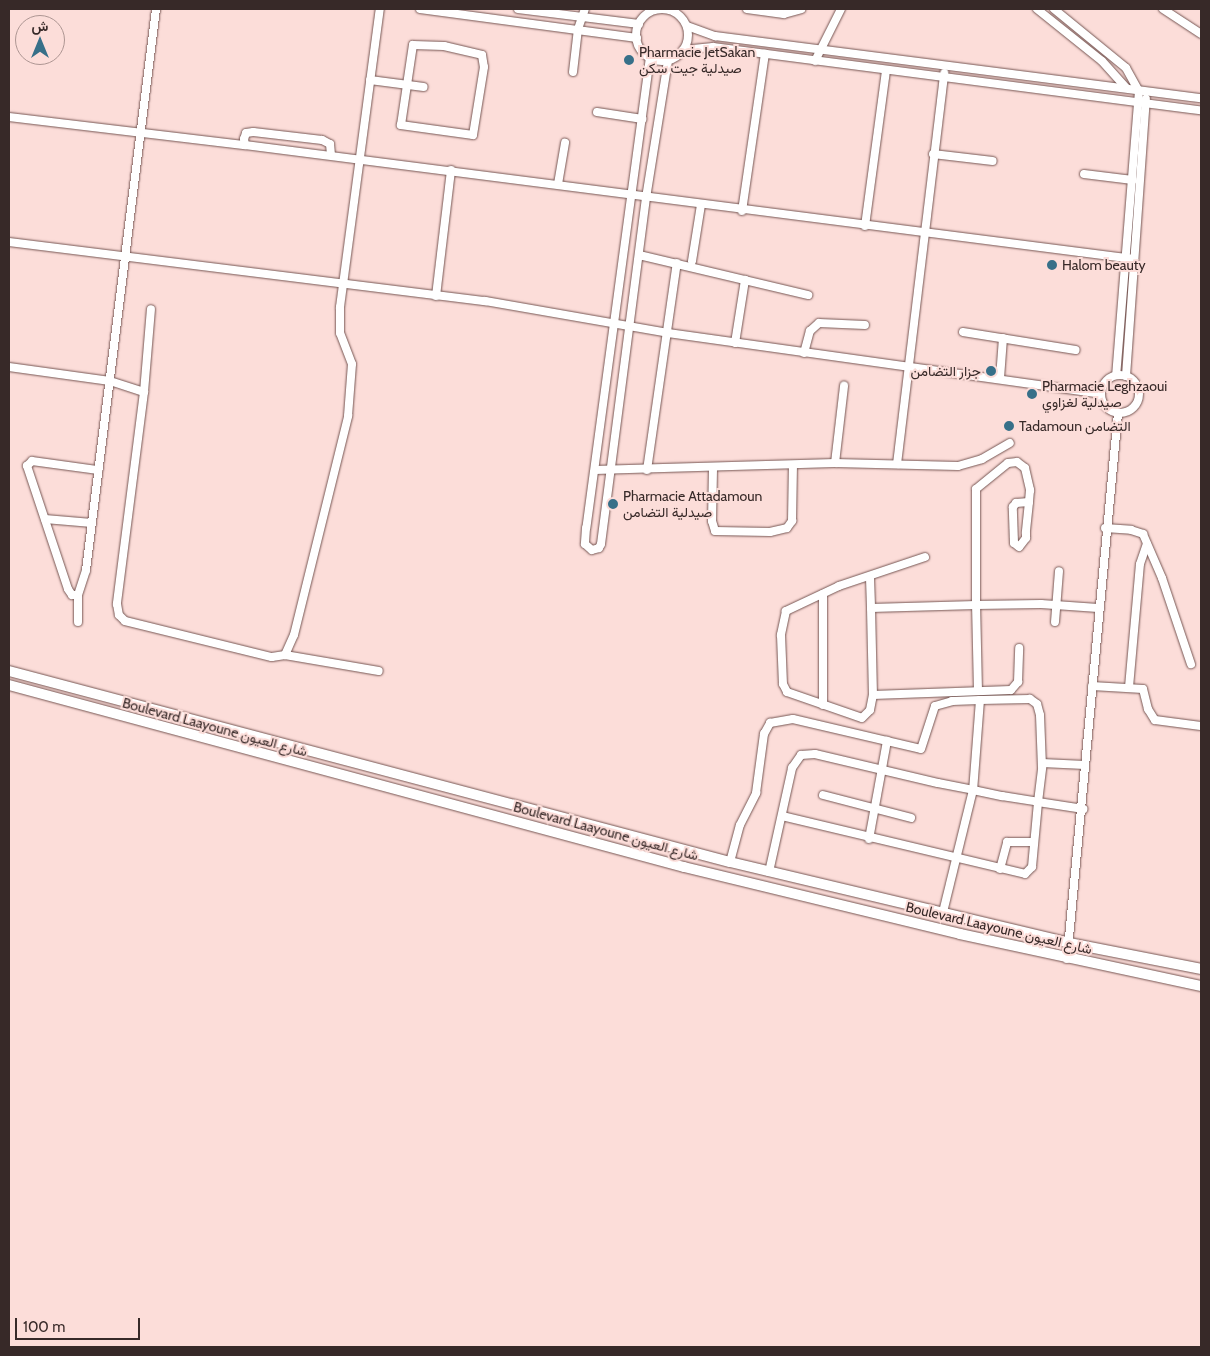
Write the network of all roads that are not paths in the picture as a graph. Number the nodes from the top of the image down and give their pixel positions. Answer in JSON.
{"nodes":[{"id":1,"x":156,"y":9,"type":"edge"},
{"id":2,"x":380,"y":9,"type":"edge"},
{"id":3,"x":420,"y":9,"type":"edge"},
{"id":4,"x":518,"y":9,"type":"edge"},
{"id":5,"x":747,"y":9,"type":"edge"},
{"id":6,"x":801,"y":9,"type":"edge"},
{"id":7,"x":841,"y":9,"type":"edge"},
{"id":8,"x":1037,"y":9,"type":"edge"},
{"id":9,"x":1054,"y":9,"type":"edge"},
{"id":10,"x":655,"y":10,"type":"edge"},
{"id":11,"x":671,"y":10,"type":"edge"},
{"id":12,"x":1167,"y":10,"type":"edge"},
{"id":13,"x":583,"y":13,"type":"edge"},
{"id":14,"x":639,"y":24,"type":"junction"},
{"id":15,"x":687,"y":26,"type":"junction"},
{"id":16,"x":578,"y":29,"type":"junction"},
{"id":17,"x":1201,"y":34,"type":"edge"},
{"id":18,"x":637,"y":38,"type":"junction"},
{"id":19,"x":683,"y":50,"type":"junction"},
{"id":20,"x":820,"y":50,"type":"junction"},
{"id":21,"x":765,"y":54,"type":"junction"},
{"id":22,"x":650,"y":57,"type":"junction"},
{"id":23,"x":668,"y":60,"type":"junction"},
{"id":24,"x":815,"y":61,"type":"junction"},
{"id":25,"x":944,"y":66,"type":"junction"},
{"id":26,"x":886,"y":70,"type":"junction"},
{"id":27,"x":573,"y":72,"type":"dead end"},
{"id":28,"x":943,"y":78,"type":"junction"},
{"id":29,"x":370,"y":80,"type":"junction"},
{"id":30,"x":405,"y":85,"type":"junction"},
{"id":31,"x":424,"y":88,"type":"dead end"},
{"id":32,"x":1126,"y":88,"type":"junction"},
{"id":33,"x":1143,"y":91,"type":"junction"},
{"id":34,"x":1201,"y":98,"type":"edge"},
{"id":35,"x":1142,"y":103,"type":"junction"},
{"id":36,"x":1201,"y":110,"type":"edge"},
{"id":37,"x":596,"y":112,"type":"dead end"},
{"id":38,"x":9,"y":117,"type":"edge"},
{"id":39,"x":642,"y":119,"type":"junction"},
{"id":40,"x":138,"y":134,"type":"junction"},
{"id":41,"x":565,"y":143,"type":"dead end"},
{"id":42,"x":245,"y":145,"type":"junction"},
{"id":43,"x":933,"y":154,"type":"junction"},
{"id":44,"x":331,"y":155,"type":"junction"},
{"id":45,"x":360,"y":158,"type":"junction"},
{"id":46,"x":993,"y":161,"type":"dead end"},
{"id":47,"x":451,"y":170,"type":"junction"},
{"id":48,"x":1084,"y":174,"type":"dead end"},
{"id":49,"x":1133,"y":180,"type":"junction"},
{"id":50,"x":558,"y":184,"type":"junction"},
{"id":51,"x":632,"y":196,"type":"junction"},
{"id":52,"x":646,"y":198,"type":"junction"},
{"id":53,"x":700,"y":205,"type":"junction"},
{"id":54,"x":742,"y":211,"type":"junction"},
{"id":55,"x":865,"y":226,"type":"junction"},
{"id":56,"x":924,"y":233,"type":"junction"},
{"id":57,"x":9,"y":242,"type":"edge"},
{"id":58,"x":639,"y":254,"type":"junction"},
{"id":59,"x":124,"y":256,"type":"junction"},
{"id":60,"x":1130,"y":258,"type":"junction"},
{"id":61,"x":692,"y":261,"type":"dead end"},
{"id":62,"x":677,"y":263,"type":"junction"},
{"id":63,"x":745,"y":280,"type":"junction"},
{"id":64,"x":344,"y":284,"type":"junction"},
{"id":65,"x":808,"y":295,"type":"dead end"},
{"id":66,"x":436,"y":296,"type":"junction"},
{"id":67,"x":151,"y":309,"type":"dead end"},
{"id":68,"x":615,"y":325,"type":"junction"},
{"id":69,"x":865,"y":325,"type":"dead end"},
{"id":70,"x":629,"y":327,"type":"junction"},
{"id":71,"x":963,"y":332,"type":"dead end"},
{"id":72,"x":668,"y":333,"type":"junction"},
{"id":73,"x":1003,"y":338,"type":"junction"},
{"id":74,"x":735,"y":343,"type":"junction"},
{"id":75,"x":1076,"y":350,"type":"dead end"},
{"id":76,"x":804,"y":353,"type":"junction"},
{"id":77,"x":907,"y":366,"type":"junction"},
{"id":78,"x":9,"y":367,"type":"edge"},
{"id":79,"x":1116,"y":375,"type":"junction"},
{"id":80,"x":608,"y":376,"type":"junction"},
{"id":81,"x":1126,"y":376,"type":"junction"},
{"id":82,"x":1000,"y":378,"type":"junction"},
{"id":83,"x":622,"y":379,"type":"junction"},
{"id":84,"x":110,"y":381,"type":"junction"},
{"id":85,"x":844,"y":386,"type":"dead end"},
{"id":86,"x":144,"y":392,"type":"junction"},
{"id":87,"x":1101,"y":394,"type":"junction"},
{"id":88,"x":1118,"y":413,"type":"junction"},
{"id":89,"x":1010,"y":443,"type":"dead end"},
{"id":90,"x":835,"y":463,"type":"junction"},
{"id":91,"x":897,"y":464,"type":"junction"},
{"id":92,"x":793,"y":465,"type":"junction"},
{"id":93,"x":714,"y":468,"type":"junction"},
{"id":94,"x":98,"y":470,"type":"junction"},
{"id":95,"x":595,"y":470,"type":"junction"},
{"id":96,"x":647,"y":470,"type":"junction"},
{"id":97,"x":609,"y":471,"type":"junction"},
{"id":98,"x":1029,"y":502,"type":"junction"},
{"id":99,"x":44,"y":519,"type":"junction"},
{"id":100,"x":92,"y":523,"type":"junction"},
{"id":101,"x":1105,"y":528,"type":"junction"},
{"id":102,"x":1147,"y":544,"type":"junction"},
{"id":103,"x":925,"y":557,"type":"dead end"},
{"id":104,"x":1059,"y":571,"type":"dead end"},
{"id":105,"x":870,"y":578,"type":"junction"},
{"id":106,"x":823,"y":594,"type":"junction"},
{"id":107,"x":78,"y":595,"type":"junction"},
{"id":108,"x":1056,"y":604,"type":"junction"},
{"id":109,"x":976,"y":605,"type":"junction"},
{"id":110,"x":871,"y":608,"type":"junction"},
{"id":111,"x":1098,"y":608,"type":"junction"},
{"id":112,"x":78,"y":622,"type":"dead end"},
{"id":113,"x":1055,"y":622,"type":"dead end"},
{"id":114,"x":1018,"y":648,"type":"dead end"},
{"id":115,"x":285,"y":655,"type":"junction"},
{"id":116,"x":1191,"y":664,"type":"dead end"},
{"id":117,"x":9,"y":671,"type":"edge"},
{"id":118,"x":379,"y":671,"type":"dead end"},
{"id":119,"x":9,"y":685,"type":"edge"},
{"id":120,"x":1092,"y":686,"type":"junction"},
{"id":121,"x":1129,"y":687,"type":"junction"},
{"id":122,"x":978,"y":691,"type":"junction"},
{"id":123,"x":873,"y":696,"type":"junction"},
{"id":124,"x":980,"y":700,"type":"junction"},
{"id":125,"x":823,"y":706,"type":"junction"},
{"id":126,"x":1201,"y":726,"type":"edge"},
{"id":127,"x":887,"y":741,"type":"junction"},
{"id":128,"x":1042,"y":763,"type":"junction"},
{"id":129,"x":1085,"y":765,"type":"junction"},
{"id":130,"x":881,"y":770,"type":"junction"},
{"id":131,"x":973,"y":790,"type":"junction"},
{"id":132,"x":823,"y":796,"type":"dead end"},
{"id":133,"x":1038,"y":802,"type":"junction"},
{"id":134,"x":875,"y":809,"type":"junction"},
{"id":135,"x":1083,"y":809,"type":"junction"},
{"id":136,"x":782,"y":816,"type":"junction"},
{"id":137,"x":911,"y":818,"type":"dead end"},
{"id":138,"x":869,"y":839,"type":"junction"},
{"id":139,"x":1033,"y":842,"type":"junction"},
{"id":140,"x":954,"y":858,"type":"junction"},
{"id":141,"x":730,"y":862,"type":"junction"},
{"id":142,"x":1000,"y":869,"type":"junction"},
{"id":143,"x":769,"y":872,"type":"junction"},
{"id":144,"x":943,"y":912,"type":"junction"},
{"id":145,"x":1069,"y":943,"type":"junction"},
{"id":146,"x":1067,"y":959,"type":"junction"},
{"id":147,"x":1201,"y":969,"type":"edge"},
{"id":148,"x":1201,"y":986,"type":"edge"}],
"edges":[{"from":1,"to":40,"type":"street"},
{"from":2,"to":29,"type":"street"},
{"from":3,"to":16,"type":"street"},
{"from":4,"to":13,"type":"street"},
{"from":5,"to":6,"type":"street"},
{"from":7,"to":20,"type":"street"},
{"from":8,"to":32,"type":"street"},
{"from":9,"to":33,"type":"street"},
{"from":10,"to":11,"type":"street"},
{"from":10,"to":14,"type":"street"},
{"from":11,"to":15,"type":"street"},
{"from":12,"to":17,"type":"street"},
{"from":13,"to":14,"type":"street"},
{"from":13,"to":16,"type":"street"},
{"from":14,"to":18,"type":"street"},
{"from":15,"to":19,"type":"street"},
{"from":15,"to":20,"type":"street"},
{"from":16,"to":18,"type":"street"},
{"from":16,"to":27,"type":"street"},
{"from":18,"to":22,"type":"street"},
{"from":19,"to":21,"type":"street"},
{"from":19,"to":23,"type":"street"},
{"from":20,"to":24,"type":"street"},
{"from":20,"to":25,"type":"street"},
{"from":21,"to":24,"type":"street"},
{"from":21,"to":54,"type":"street"},
{"from":22,"to":23,"type":"street"},
{"from":22,"to":39,"type":"street"},
{"from":23,"to":52,"type":"street"},
{"from":24,"to":26,"type":"street"},
{"from":25,"to":28,"type":"street"},
{"from":25,"to":32,"type":"street"},
{"from":26,"to":28,"type":"street"},
{"from":26,"to":55,"type":"street"},
{"from":28,"to":35,"type":"street"},
{"from":28,"to":43,"type":"street"},
{"from":29,"to":30,"type":"street"},
{"from":29,"to":45,"type":"street"},
{"from":30,"to":30,"type":"street"},
{"from":30,"to":31,"type":"street"},
{"from":32,"to":33,"type":"street"},
{"from":33,"to":34,"type":"street"},
{"from":33,"to":35,"type":"street"},
{"from":35,"to":36,"type":"street"},
{"from":35,"to":49,"type":"street"},
{"from":35,"to":60,"type":"street"},
{"from":37,"to":39,"type":"street"},
{"from":38,"to":40,"type":"street"},
{"from":39,"to":51,"type":"street"},
{"from":40,"to":42,"type":"street"},
{"from":40,"to":59,"type":"street"},
{"from":41,"to":50,"type":"street"},
{"from":42,"to":44,"type":"street"},
{"from":42,"to":44,"type":"street"},
{"from":43,"to":46,"type":"street"},
{"from":43,"to":56,"type":"street"},
{"from":44,"to":45,"type":"street"},
{"from":45,"to":47,"type":"street"},
{"from":45,"to":64,"type":"street"},
{"from":47,"to":50,"type":"street"},
{"from":47,"to":66,"type":"street"},
{"from":48,"to":49,"type":"street"},
{"from":49,"to":60,"type":"street"},
{"from":50,"to":51,"type":"street"},
{"from":51,"to":52,"type":"street"},
{"from":51,"to":68,"type":"street"},
{"from":52,"to":53,"type":"street"},
{"from":52,"to":58,"type":"street"},
{"from":53,"to":54,"type":"street"},
{"from":53,"to":61,"type":"street"},
{"from":54,"to":55,"type":"street"},
{"from":55,"to":56,"type":"street"},
{"from":56,"to":60,"type":"street"},
{"from":56,"to":77,"type":"street"},
{"from":57,"to":59,"type":"street"},
{"from":58,"to":62,"type":"street"},
{"from":58,"to":70,"type":"street"},
{"from":59,"to":64,"type":"street"},
{"from":59,"to":84,"type":"street"},
{"from":60,"to":79,"type":"street"},
{"from":60,"to":81,"type":"street"},
{"from":62,"to":63,"type":"street"},
{"from":62,"to":72,"type":"street"},
{"from":63,"to":65,"type":"street"},
{"from":63,"to":74,"type":"street"},
{"from":64,"to":66,"type":"street"},
{"from":64,"to":115,"type":"street"},
{"from":66,"to":68,"type":"street"},
{"from":67,"to":86,"type":"street"},
{"from":68,"to":70,"type":"street"},
{"from":68,"to":80,"type":"street"},
{"from":69,"to":76,"type":"street"},
{"from":70,"to":72,"type":"street"},
{"from":70,"to":83,"type":"street"},
{"from":71,"to":73,"type":"street"},
{"from":72,"to":74,"type":"street"},
{"from":72,"to":96,"type":"street"},
{"from":73,"to":75,"type":"street"},
{"from":73,"to":82,"type":"street"},
{"from":74,"to":76,"type":"street"},
{"from":76,"to":77,"type":"street"},
{"from":77,"to":82,"type":"street"},
{"from":77,"to":91,"type":"street"},
{"from":78,"to":84,"type":"street"},
{"from":79,"to":81,"type":"street"},
{"from":79,"to":87,"type":"street"},
{"from":80,"to":83,"type":"street"},
{"from":80,"to":95,"type":"street"},
{"from":81,"to":88,"type":"street"},
{"from":82,"to":87,"type":"street"},
{"from":83,"to":97,"type":"street"},
{"from":84,"to":86,"type":"street"},
{"from":84,"to":94,"type":"street"},
{"from":85,"to":90,"type":"street"},
{"from":86,"to":115,"type":"street"},
{"from":87,"to":88,"type":"street"},
{"from":88,"to":101,"type":"street"},
{"from":89,"to":91,"type":"street"},
{"from":90,"to":91,"type":"street"},
{"from":90,"to":92,"type":"street"},
{"from":92,"to":93,"type":"street"},
{"from":92,"to":93,"type":"street"},
{"from":93,"to":96,"type":"street"},
{"from":94,"to":99,"type":"street"},
{"from":94,"to":100,"type":"street"},
{"from":95,"to":97,"type":"street"},
{"from":95,"to":97,"type":"street"},
{"from":96,"to":97,"type":"street"},
{"from":98,"to":98,"type":"street"},
{"from":98,"to":109,"type":"street"},
{"from":99,"to":100,"type":"street"},
{"from":99,"to":107,"type":"street"},
{"from":100,"to":107,"type":"street"},
{"from":101,"to":102,"type":"street"},
{"from":101,"to":111,"type":"street"},
{"from":102,"to":116,"type":"street"},
{"from":102,"to":121,"type":"street"},
{"from":103,"to":105,"type":"street"},
{"from":104,"to":108,"type":"street"},
{"from":105,"to":106,"type":"street"},
{"from":105,"to":110,"type":"street"},
{"from":106,"to":125,"type":"street"},
{"from":106,"to":125,"type":"street"},
{"from":107,"to":112,"type":"street"},
{"from":108,"to":109,"type":"street"},
{"from":108,"to":111,"type":"street"},
{"from":108,"to":113,"type":"street"},
{"from":109,"to":110,"type":"street"},
{"from":109,"to":122,"type":"street"},
{"from":110,"to":123,"type":"street"},
{"from":111,"to":120,"type":"street"},
{"from":114,"to":122,"type":"street"},
{"from":115,"to":118,"type":"street"},
{"from":117,"to":141,"type":"street","name":"Boulevard Laayoune شارع العيون"},
{"from":119,"to":146,"type":"street","name":"Boulevard Laayoune شارع العيون"},
{"from":120,"to":121,"type":"street"},
{"from":120,"to":129,"type":"street"},
{"from":121,"to":126,"type":"street"},
{"from":122,"to":123,"type":"street"},
{"from":123,"to":125,"type":"street"},
{"from":124,"to":127,"type":"street"},
{"from":124,"to":128,"type":"street"},
{"from":124,"to":131,"type":"street"},
{"from":127,"to":130,"type":"street"},
{"from":127,"to":141,"type":"street"},
{"from":128,"to":129,"type":"street"},
{"from":128,"to":133,"type":"street"},
{"from":129,"to":135,"type":"street"},
{"from":130,"to":131,"type":"street"},
{"from":130,"to":134,"type":"street"},
{"from":130,"to":136,"type":"street"},
{"from":131,"to":133,"type":"street"},
{"from":131,"to":140,"type":"street"},
{"from":132,"to":134,"type":"street"},
{"from":133,"to":135,"type":"street"},
{"from":133,"to":139,"type":"street"},
{"from":134,"to":137,"type":"street"},
{"from":134,"to":138,"type":"street"},
{"from":135,"to":145,"type":"street"},
{"from":136,"to":138,"type":"street"},
{"from":136,"to":143,"type":"street"},
{"from":138,"to":140,"type":"street"},
{"from":139,"to":142,"type":"street"},
{"from":139,"to":142,"type":"street"},
{"from":140,"to":142,"type":"street"},
{"from":140,"to":144,"type":"street"},
{"from":141,"to":143,"type":"street","name":"Boulevard Laayoune شارع العيون"},
{"from":143,"to":144,"type":"street","name":"Boulevard Laayoune شارع العيون"},
{"from":144,"to":145,"type":"street","name":"Boulevard Laayoune شارع العيون"},
{"from":145,"to":146,"type":"street"},
{"from":145,"to":147,"type":"street","name":"Boulevard Laayoune شارع العيون"},
{"from":146,"to":148,"type":"street","name":"Boulevard Laayoune شارع العيون"}]}
